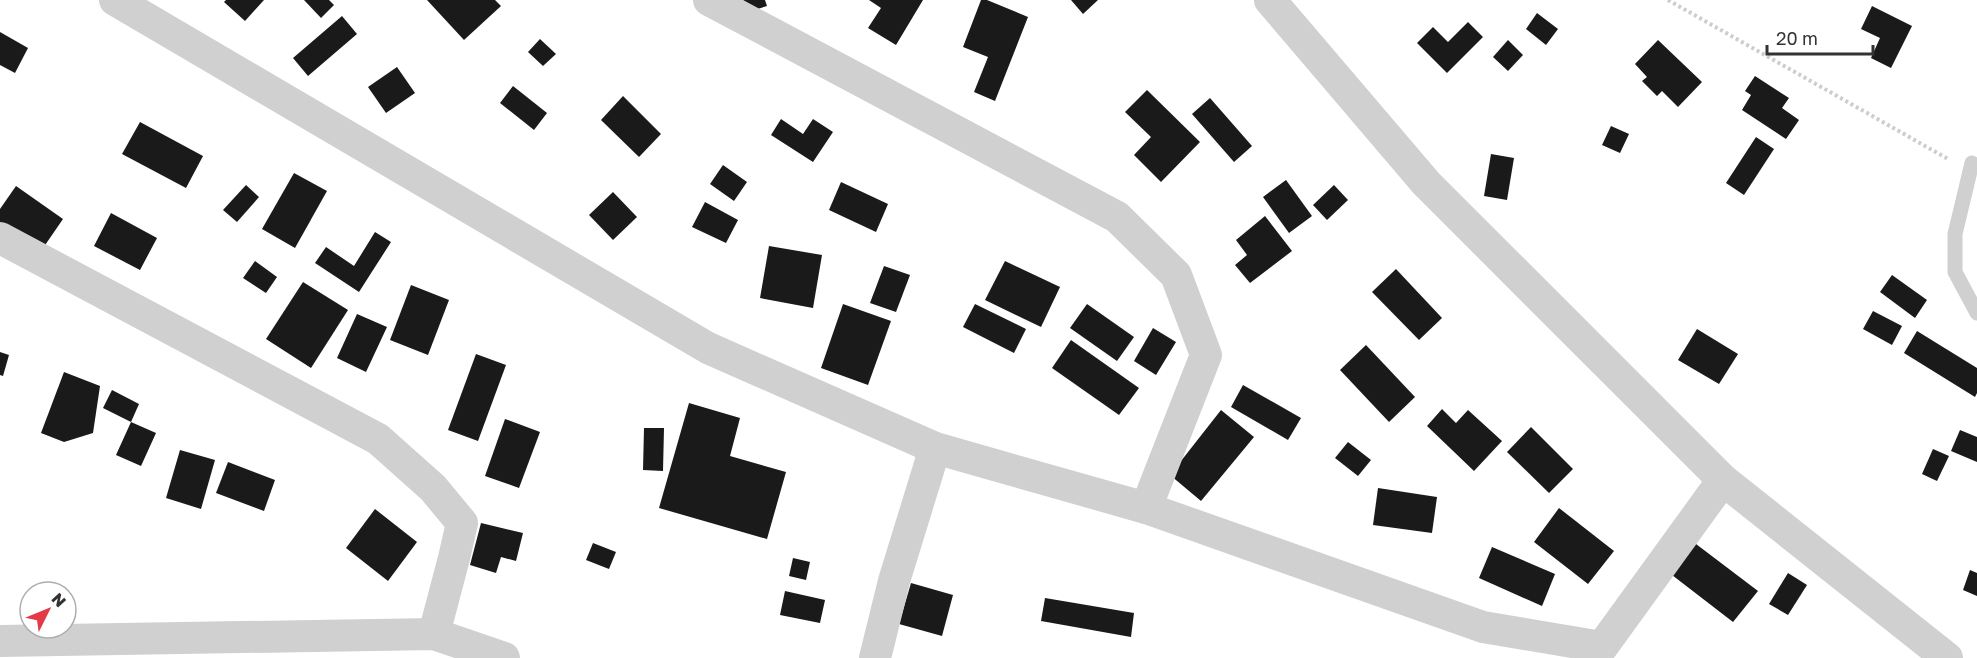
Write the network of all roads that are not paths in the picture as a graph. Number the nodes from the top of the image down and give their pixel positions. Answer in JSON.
{"nodes":[{"id":1,"x":115,"y":0,"type":"edge"},
{"id":2,"x":709,"y":0,"type":"edge"},
{"id":3,"x":1270,"y":0,"type":"edge"},
{"id":4,"x":1972,"y":163,"type":"road end"},
{"id":5,"x":0,"y":238,"type":"edge"},
{"id":6,"x":1977,"y":313,"type":"edge"},
{"id":7,"x":935,"y":448,"type":"junction"},
{"id":8,"x":1723,"y":480,"type":"junction"},
{"id":9,"x":1146,"y":508,"type":"junction"},
{"id":10,"x":434,"y":634,"type":"junction"},
{"id":11,"x":0,"y":641,"type":"edge"},
{"id":12,"x":504,"y":658,"type":"edge"},
{"id":13,"x":875,"y":658,"type":"edge"},
{"id":14,"x":1947,"y":658,"type":"edge"}],
"edges":[{"from":1,"to":7,"type":"street"},
{"from":2,"to":9,"type":"street"},
{"from":3,"to":8,"type":"street"},
{"from":4,"to":6,"type":"lane"},
{"from":5,"to":10,"type":"street"},
{"from":7,"to":9,"type":"street"},
{"from":7,"to":13,"type":"street"},
{"from":8,"to":9,"type":"street"},
{"from":8,"to":14,"type":"street"},
{"from":10,"to":11,"type":"street"},
{"from":10,"to":12,"type":"street"}]}
